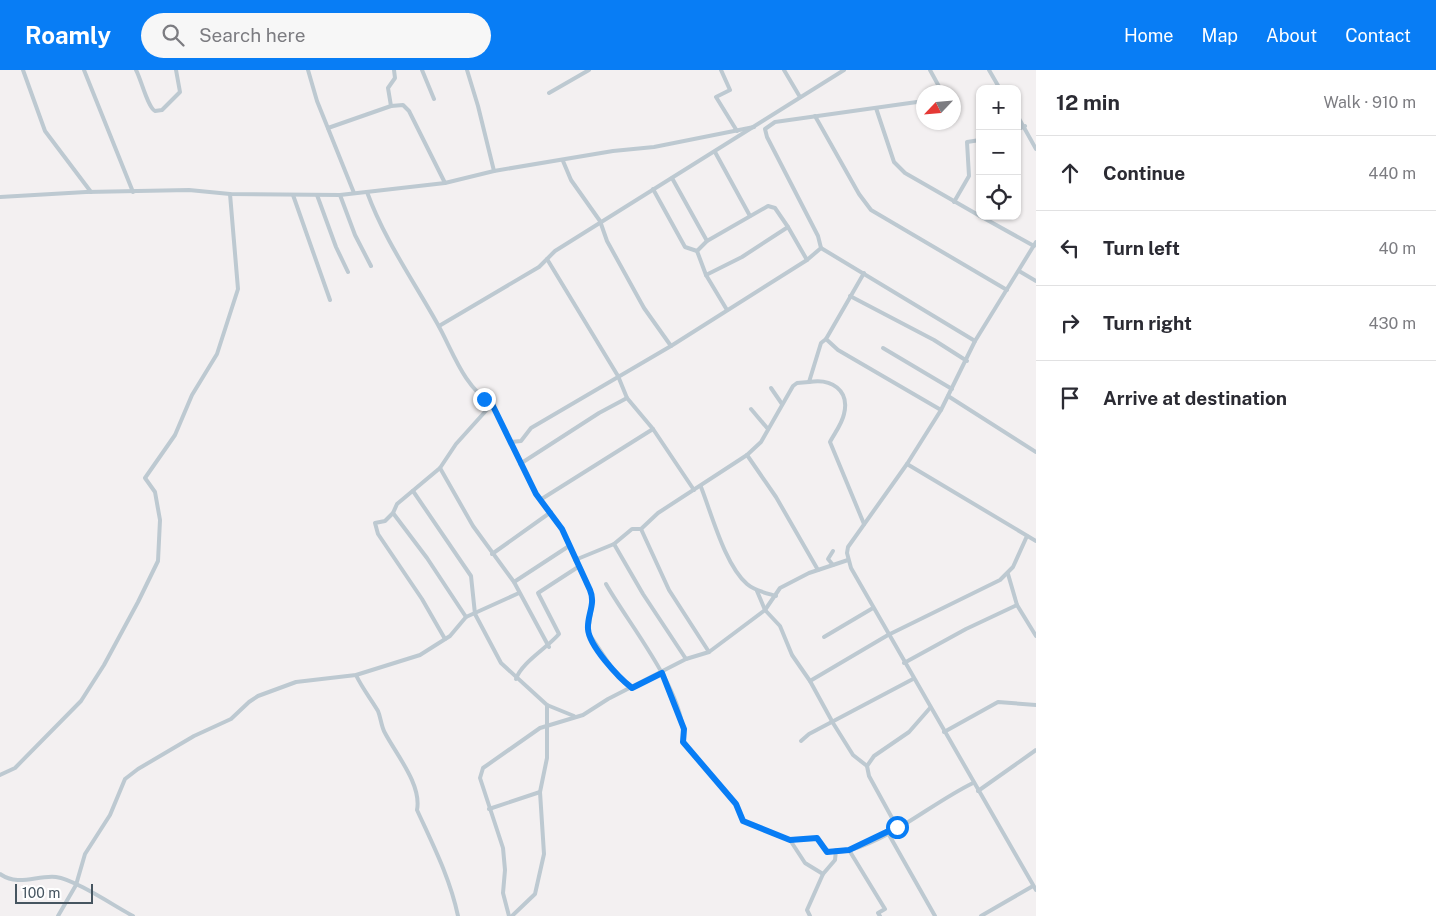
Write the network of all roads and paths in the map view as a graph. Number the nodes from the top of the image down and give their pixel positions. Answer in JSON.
{"nodes":[{"id":1,"x":23,"y":70,"type":"edge"},
{"id":2,"x":84,"y":70,"type":"edge"},
{"id":3,"x":136,"y":70,"type":"edge"},
{"id":4,"x":176,"y":70,"type":"edge"},
{"id":5,"x":308,"y":70,"type":"edge"},
{"id":6,"x":394,"y":70,"type":"edge"},
{"id":7,"x":422,"y":70,"type":"edge"},
{"id":8,"x":466,"y":70,"type":"edge"},
{"id":9,"x":589,"y":70,"type":"edge"},
{"id":10,"x":721,"y":70,"type":"edge"},
{"id":11,"x":784,"y":70,"type":"edge"},
{"id":12,"x":844,"y":70,"type":"edge"},
{"id":13,"x":930,"y":70,"type":"edge"},
{"id":14,"x":989,"y":70,"type":"edge"},
{"id":15,"x":938,"y":85,"type":"edge"},
{"id":16,"x":998,"y":85,"type":"edge"},
{"id":17,"x":549,"y":93,"type":"dead end"},
{"id":18,"x":800,"y":97,"type":"junction"},
{"id":19,"x":434,"y":99,"type":"dead end"},
{"id":20,"x":916,"y":102,"type":"edge"},
{"id":21,"x":391,"y":106,"type":"junction"},
{"id":22,"x":876,"y":108,"type":"junction"},
{"id":23,"x":815,"y":116,"type":"junction"},
{"id":24,"x":1021,"y":120,"type":"edge"},
{"id":25,"x":1025,"y":126,"type":"junction"},
{"id":26,"x":754,"y":127,"type":"junction"},
{"id":27,"x":328,"y":128,"type":"junction"},
{"id":28,"x":1021,"y":128,"type":"edge"},
{"id":29,"x":737,"y":131,"type":"junction"},
{"id":30,"x":976,"y":141,"type":"edge"},
{"id":31,"x":1036,"y":149,"type":"edge"},
{"id":32,"x":715,"y":152,"type":"junction"},
{"id":33,"x":563,"y":161,"type":"junction"},
{"id":34,"x":494,"y":171,"type":"junction"},
{"id":35,"x":672,"y":178,"type":"junction"},
{"id":36,"x":445,"y":182,"type":"junction"},
{"id":37,"x":653,"y":189,"type":"junction"},
{"id":38,"x":91,"y":192,"type":"junction"},
{"id":39,"x":132,"y":192,"type":"junction"},
{"id":40,"x":367,"y":192,"type":"junction"},
{"id":41,"x":354,"y":193,"type":"junction"},
{"id":42,"x":230,"y":194,"type":"junction"},
{"id":43,"x":293,"y":194,"type":"junction"},
{"id":44,"x":317,"y":195,"type":"junction"},
{"id":45,"x":340,"y":195,"type":"junction"},
{"id":46,"x":0,"y":198,"type":"edge"},
{"id":47,"x":954,"y":202,"type":"junction"},
{"id":48,"x":976,"y":214,"type":"edge"},
{"id":49,"x":750,"y":216,"type":"junction"},
{"id":50,"x":988,"y":220,"type":"edge"},
{"id":51,"x":600,"y":222,"type":"junction"},
{"id":52,"x":788,"y":227,"type":"junction"},
{"id":53,"x":707,"y":241,"type":"junction"},
{"id":54,"x":1035,"y":244,"type":"edge"},
{"id":55,"x":821,"y":248,"type":"junction"},
{"id":56,"x":697,"y":251,"type":"junction"},
{"id":57,"x":546,"y":259,"type":"junction"},
{"id":58,"x":807,"y":260,"type":"junction"},
{"id":59,"x":371,"y":266,"type":"dead end"},
{"id":60,"x":1019,"y":271,"type":"junction"},
{"id":61,"x":348,"y":272,"type":"dead end"},
{"id":62,"x":864,"y":274,"type":"junction"},
{"id":63,"x":706,"y":275,"type":"junction"},
{"id":64,"x":1036,"y":281,"type":"edge"},
{"id":65,"x":1008,"y":290,"type":"junction"},
{"id":66,"x":850,"y":296,"type":"junction"},
{"id":67,"x":330,"y":300,"type":"dead end"},
{"id":68,"x":727,"y":310,"type":"junction"},
{"id":69,"x":438,"y":326,"type":"junction"},
{"id":70,"x":826,"y":339,"type":"junction"},
{"id":71,"x":975,"y":341,"type":"junction"},
{"id":72,"x":671,"y":346,"type":"junction"},
{"id":73,"x":883,"y":348,"type":"dead end"},
{"id":74,"x":966,"y":361,"type":"junction"},
{"id":75,"x":618,"y":376,"type":"junction"},
{"id":76,"x":809,"y":382,"type":"junction"},
{"id":77,"x":771,"y":388,"type":"dead end"},
{"id":78,"x":952,"y":389,"type":"junction"},
{"id":79,"x":948,"y":396,"type":"junction"},
{"id":80,"x":627,"y":398,"type":"junction"},
{"id":81,"x":492,"y":404,"type":"junction"},
{"id":82,"x":782,"y":404,"type":"junction"},
{"id":83,"x":751,"y":409,"type":"dead end"},
{"id":84,"x":941,"y":410,"type":"junction"},
{"id":85,"x":653,"y":429,"type":"junction"},
{"id":86,"x":768,"y":429,"type":"junction"},
{"id":87,"x":511,"y":442,"type":"junction"},
{"id":88,"x":1036,"y":452,"type":"edge"},
{"id":89,"x":747,"y":455,"type":"junction"},
{"id":90,"x":520,"y":464,"type":"junction"},
{"id":91,"x":907,"y":464,"type":"junction"},
{"id":92,"x":440,"y":468,"type":"junction"},
{"id":93,"x":701,"y":487,"type":"junction"},
{"id":94,"x":694,"y":490,"type":"junction"},
{"id":95,"x":413,"y":491,"type":"junction"},
{"id":96,"x":540,"y":500,"type":"junction"},
{"id":97,"x":551,"y":512,"type":"junction"},
{"id":98,"x":393,"y":513,"type":"junction"},
{"id":99,"x":864,"y":524,"type":"junction"},
{"id":100,"x":641,"y":529,"type":"junction"},
{"id":101,"x":1028,"y":536,"type":"junction"},
{"id":102,"x":1036,"y":541,"type":"edge"},
{"id":103,"x":614,"y":544,"type":"junction"},
{"id":104,"x":569,"y":546,"type":"junction"},
{"id":105,"x":833,"y":551,"type":"dead end"},
{"id":106,"x":492,"y":554,"type":"junction"},
{"id":107,"x":575,"y":560,"type":"junction"},
{"id":108,"x":848,"y":560,"type":"junction"},
{"id":109,"x":833,"y":565,"type":"junction"},
{"id":110,"x":578,"y":567,"type":"junction"},
{"id":111,"x":818,"y":570,"type":"junction"},
{"id":112,"x":1008,"y":574,"type":"junction"},
{"id":113,"x":514,"y":582,"type":"junction"},
{"id":114,"x":606,"y":584,"type":"dead end"},
{"id":115,"x":757,"y":591,"type":"junction"},
{"id":116,"x":519,"y":593,"type":"junction"},
{"id":117,"x":776,"y":596,"type":"junction"},
{"id":118,"x":1017,"y":605,"type":"junction"},
{"id":119,"x":873,"y":608,"type":"junction"},
{"id":120,"x":765,"y":610,"type":"junction"},
{"id":121,"x":474,"y":614,"type":"junction"},
{"id":122,"x":466,"y":617,"type":"junction"},
{"id":123,"x":888,"y":635,"type":"junction"},
{"id":124,"x":1036,"y":636,"type":"edge"},
{"id":125,"x":824,"y":637,"type":"dead end"},
{"id":126,"x":445,"y":639,"type":"junction"},
{"id":127,"x":549,"y":646,"type":"junction"},
{"id":128,"x":709,"y":652,"type":"junction"},
{"id":129,"x":686,"y":659,"type":"junction"},
{"id":130,"x":904,"y":663,"type":"junction"},
{"id":131,"x":662,"y":673,"type":"junction"},
{"id":132,"x":356,"y":675,"type":"junction"},
{"id":133,"x":516,"y":679,"type":"junction"},
{"id":134,"x":913,"y":679,"type":"junction"},
{"id":135,"x":810,"y":681,"type":"junction"},
{"id":136,"x":632,"y":688,"type":"junction"},
{"id":137,"x":547,"y":705,"type":"junction"},
{"id":138,"x":1036,"y":705,"type":"edge"},
{"id":139,"x":930,"y":708,"type":"junction"},
{"id":140,"x":574,"y":716,"type":"junction"},
{"id":141,"x":833,"y":722,"type":"junction"},
{"id":142,"x":546,"y":727,"type":"junction"},
{"id":143,"x":944,"y":732,"type":"junction"},
{"id":144,"x":801,"y":741,"type":"dead end"},
{"id":145,"x":1036,"y":750,"type":"edge"},
{"id":146,"x":867,"y":766,"type":"junction"},
{"id":147,"x":0,"y":775,"type":"edge"},
{"id":148,"x":974,"y":783,"type":"junction"},
{"id":149,"x":978,"y":790,"type":"junction"},
{"id":150,"x":540,"y":792,"type":"junction"},
{"id":151,"x":489,"y":809,"type":"junction"},
{"id":152,"x":897,"y":827,"type":"junction"},
{"id":153,"x":888,"y":832,"type":"junction"},
{"id":154,"x":790,"y":840,"type":"junction"},
{"id":155,"x":836,"y":850,"type":"junction"},
{"id":156,"x":849,"y":850,"type":"junction"},
{"id":157,"x":0,"y":874,"type":"edge"},
{"id":158,"x":823,"y":874,"type":"junction"},
{"id":159,"x":76,"y":885,"type":"junction"},
{"id":160,"x":1035,"y":888,"type":"edge"},
{"id":161,"x":58,"y":916,"type":"edge"},
{"id":162,"x":133,"y":916,"type":"edge"},
{"id":163,"x":458,"y":916,"type":"edge"},
{"id":164,"x":510,"y":916,"type":"edge"},
{"id":165,"x":810,"y":916,"type":"edge"},
{"id":166,"x":880,"y":916,"type":"edge"},
{"id":167,"x":935,"y":916,"type":"edge"},
{"id":168,"x":981,"y":916,"type":"edge"}],
"edges":[{"from":1,"to":38,"type":"street"},
{"from":2,"to":39,"type":"street"},
{"from":3,"to":4,"type":"street"},
{"from":5,"to":27,"type":"street"},
{"from":6,"to":21,"type":"street"},
{"from":7,"to":19,"type":"street"},
{"from":8,"to":34,"type":"street"},
{"from":9,"to":17,"type":"street"},
{"from":10,"to":29,"type":"street"},
{"from":11,"to":18,"type":"street"},
{"from":12,"to":18,"type":"street"},
{"from":13,"to":15,"type":"street"},
{"from":14,"to":16,"type":"street"},
{"from":18,"to":26,"type":"street"},
{"from":20,"to":22,"type":"street"},
{"from":21,"to":27,"type":"street"},
{"from":21,"to":36,"type":"street"},
{"from":22,"to":23,"type":"street"},
{"from":22,"to":47,"type":"street"},
{"from":23,"to":55,"type":"street"},
{"from":23,"to":65,"type":"street"},
{"from":24,"to":25,"type":"street"},
{"from":25,"to":28,"type":"street"},
{"from":25,"to":31,"type":"street"},
{"from":26,"to":29,"type":"street"},
{"from":26,"to":32,"type":"street"},
{"from":27,"to":41,"type":"street"},
{"from":29,"to":33,"type":"street"},
{"from":30,"to":47,"type":"street"},
{"from":32,"to":35,"type":"street"},
{"from":32,"to":49,"type":"street"},
{"from":33,"to":34,"type":"street"},
{"from":33,"to":51,"type":"street"},
{"from":34,"to":36,"type":"street"},
{"from":35,"to":37,"type":"street"},
{"from":35,"to":53,"type":"street"},
{"from":36,"to":40,"type":"street"},
{"from":37,"to":51,"type":"street"},
{"from":37,"to":56,"type":"street"},
{"from":38,"to":39,"type":"street"},
{"from":38,"to":46,"type":"street"},
{"from":39,"to":42,"type":"street"},
{"from":40,"to":41,"type":"street"},
{"from":40,"to":69,"type":"street"},
{"from":41,"to":45,"type":"street"},
{"from":42,"to":43,"type":"street"},
{"from":42,"to":147,"type":"street"},
{"from":43,"to":44,"type":"street"},
{"from":43,"to":67,"type":"street"},
{"from":44,"to":45,"type":"street"},
{"from":44,"to":61,"type":"street"},
{"from":45,"to":59,"type":"street"},
{"from":47,"to":48,"type":"street"},
{"from":49,"to":52,"type":"street"},
{"from":49,"to":53,"type":"street"},
{"from":50,"to":54,"type":"street"},
{"from":51,"to":57,"type":"street"},
{"from":51,"to":72,"type":"street"},
{"from":52,"to":58,"type":"street"},
{"from":52,"to":63,"type":"street"},
{"from":53,"to":56,"type":"street"},
{"from":54,"to":60,"type":"street"},
{"from":55,"to":58,"type":"street"},
{"from":55,"to":62,"type":"street"},
{"from":56,"to":63,"type":"street"},
{"from":57,"to":69,"type":"street"},
{"from":57,"to":75,"type":"street"},
{"from":58,"to":68,"type":"street"},
{"from":60,"to":64,"type":"street"},
{"from":60,"to":65,"type":"street"},
{"from":62,"to":66,"type":"street"},
{"from":62,"to":71,"type":"street"},
{"from":63,"to":68,"type":"street"},
{"from":65,"to":71,"type":"street"},
{"from":66,"to":70,"type":"street"},
{"from":66,"to":74,"type":"street"},
{"from":68,"to":72,"type":"street"},
{"from":69,"to":81,"type":"street"},
{"from":70,"to":76,"type":"street"},
{"from":70,"to":84,"type":"street"},
{"from":71,"to":74,"type":"street"},
{"from":72,"to":75,"type":"street"},
{"from":73,"to":78,"type":"street"},
{"from":74,"to":78,"type":"street"},
{"from":75,"to":80,"type":"street"},
{"from":75,"to":87,"type":"street"},
{"from":76,"to":82,"type":"street"},
{"from":76,"to":99,"type":"street"},
{"from":77,"to":82,"type":"street"},
{"from":78,"to":79,"type":"street"},
{"from":79,"to":84,"type":"street"},
{"from":79,"to":88,"type":"street"},
{"from":80,"to":85,"type":"street"},
{"from":80,"to":90,"type":"street"},
{"from":81,"to":87,"type":"street"},
{"from":81,"to":92,"type":"street"},
{"from":82,"to":86,"type":"street"},
{"from":83,"to":86,"type":"street"},
{"from":84,"to":91,"type":"street"},
{"from":85,"to":94,"type":"street"},
{"from":85,"to":96,"type":"street"},
{"from":86,"to":89,"type":"street"},
{"from":87,"to":90,"type":"street"},
{"from":89,"to":93,"type":"street"},
{"from":89,"to":111,"type":"street"},
{"from":90,"to":96,"type":"street"},
{"from":91,"to":99,"type":"street"},
{"from":91,"to":101,"type":"street"},
{"from":92,"to":95,"type":"street"},
{"from":92,"to":106,"type":"street"},
{"from":93,"to":94,"type":"street"},
{"from":93,"to":115,"type":"street"},
{"from":94,"to":100,"type":"street"},
{"from":95,"to":98,"type":"street"},
{"from":95,"to":121,"type":"street"},
{"from":96,"to":97,"type":"street"},
{"from":97,"to":104,"type":"street"},
{"from":97,"to":106,"type":"street"},
{"from":98,"to":122,"type":"street"},
{"from":98,"to":126,"type":"street"},
{"from":99,"to":108,"type":"street"},
{"from":100,"to":103,"type":"street"},
{"from":100,"to":128,"type":"street"},
{"from":101,"to":102,"type":"street"},
{"from":101,"to":112,"type":"street"},
{"from":103,"to":107,"type":"street"},
{"from":103,"to":129,"type":"street"},
{"from":104,"to":107,"type":"street"},
{"from":104,"to":113,"type":"street"},
{"from":105,"to":109,"type":"street"},
{"from":106,"to":113,"type":"street"},
{"from":107,"to":110,"type":"street"},
{"from":108,"to":109,"type":"street"},
{"from":108,"to":119,"type":"street"},
{"from":109,"to":111,"type":"street"},
{"from":110,"to":127,"type":"street"},
{"from":110,"to":136,"type":"street"},
{"from":111,"to":117,"type":"street"},
{"from":112,"to":118,"type":"street"},
{"from":112,"to":123,"type":"street"},
{"from":113,"to":116,"type":"street"},
{"from":114,"to":131,"type":"street"},
{"from":115,"to":117,"type":"street"},
{"from":115,"to":120,"type":"street"},
{"from":116,"to":121,"type":"street"},
{"from":116,"to":127,"type":"street"},
{"from":117,"to":120,"type":"street"},
{"from":118,"to":124,"type":"street"},
{"from":118,"to":130,"type":"street"},
{"from":119,"to":123,"type":"street"},
{"from":119,"to":125,"type":"street"},
{"from":120,"to":128,"type":"street"},
{"from":120,"to":135,"type":"street"},
{"from":121,"to":122,"type":"street"},
{"from":121,"to":133,"type":"street"},
{"from":122,"to":126,"type":"street"},
{"from":123,"to":130,"type":"street"},
{"from":123,"to":135,"type":"street"},
{"from":126,"to":132,"type":"street"},
{"from":127,"to":133,"type":"street"},
{"from":128,"to":129,"type":"street"},
{"from":129,"to":131,"type":"street"},
{"from":130,"to":134,"type":"street"},
{"from":131,"to":136,"type":"street"},
{"from":131,"to":154,"type":"street"},
{"from":132,"to":159,"type":"street"},
{"from":132,"to":163,"type":"street"},
{"from":133,"to":137,"type":"street"},
{"from":134,"to":139,"type":"street"},
{"from":134,"to":141,"type":"street"},
{"from":135,"to":141,"type":"street"},
{"from":136,"to":140,"type":"street"},
{"from":137,"to":140,"type":"street"},
{"from":137,"to":142,"type":"street"},
{"from":138,"to":143,"type":"street"},
{"from":139,"to":143,"type":"street"},
{"from":139,"to":146,"type":"street"},
{"from":140,"to":142,"type":"street"},
{"from":141,"to":144,"type":"street"},
{"from":141,"to":146,"type":"street"},
{"from":142,"to":150,"type":"street"},
{"from":142,"to":151,"type":"street"},
{"from":143,"to":148,"type":"street"},
{"from":145,"to":149,"type":"street"},
{"from":146,"to":152,"type":"street"},
{"from":148,"to":149,"type":"street"},
{"from":148,"to":152,"type":"street"},
{"from":149,"to":160,"type":"street"},
{"from":150,"to":151,"type":"street"},
{"from":150,"to":164,"type":"street"},
{"from":151,"to":164,"type":"street"},
{"from":152,"to":153,"type":"street"},
{"from":153,"to":156,"type":"street"},
{"from":153,"to":167,"type":"street"},
{"from":154,"to":155,"type":"street"},
{"from":154,"to":158,"type":"street"},
{"from":155,"to":156,"type":"street"},
{"from":155,"to":158,"type":"street"},
{"from":156,"to":166,"type":"street"},
{"from":157,"to":159,"type":"street"},
{"from":158,"to":165,"type":"street"},
{"from":159,"to":161,"type":"street"},
{"from":159,"to":162,"type":"street"},
{"from":160,"to":168,"type":"street"}]}
